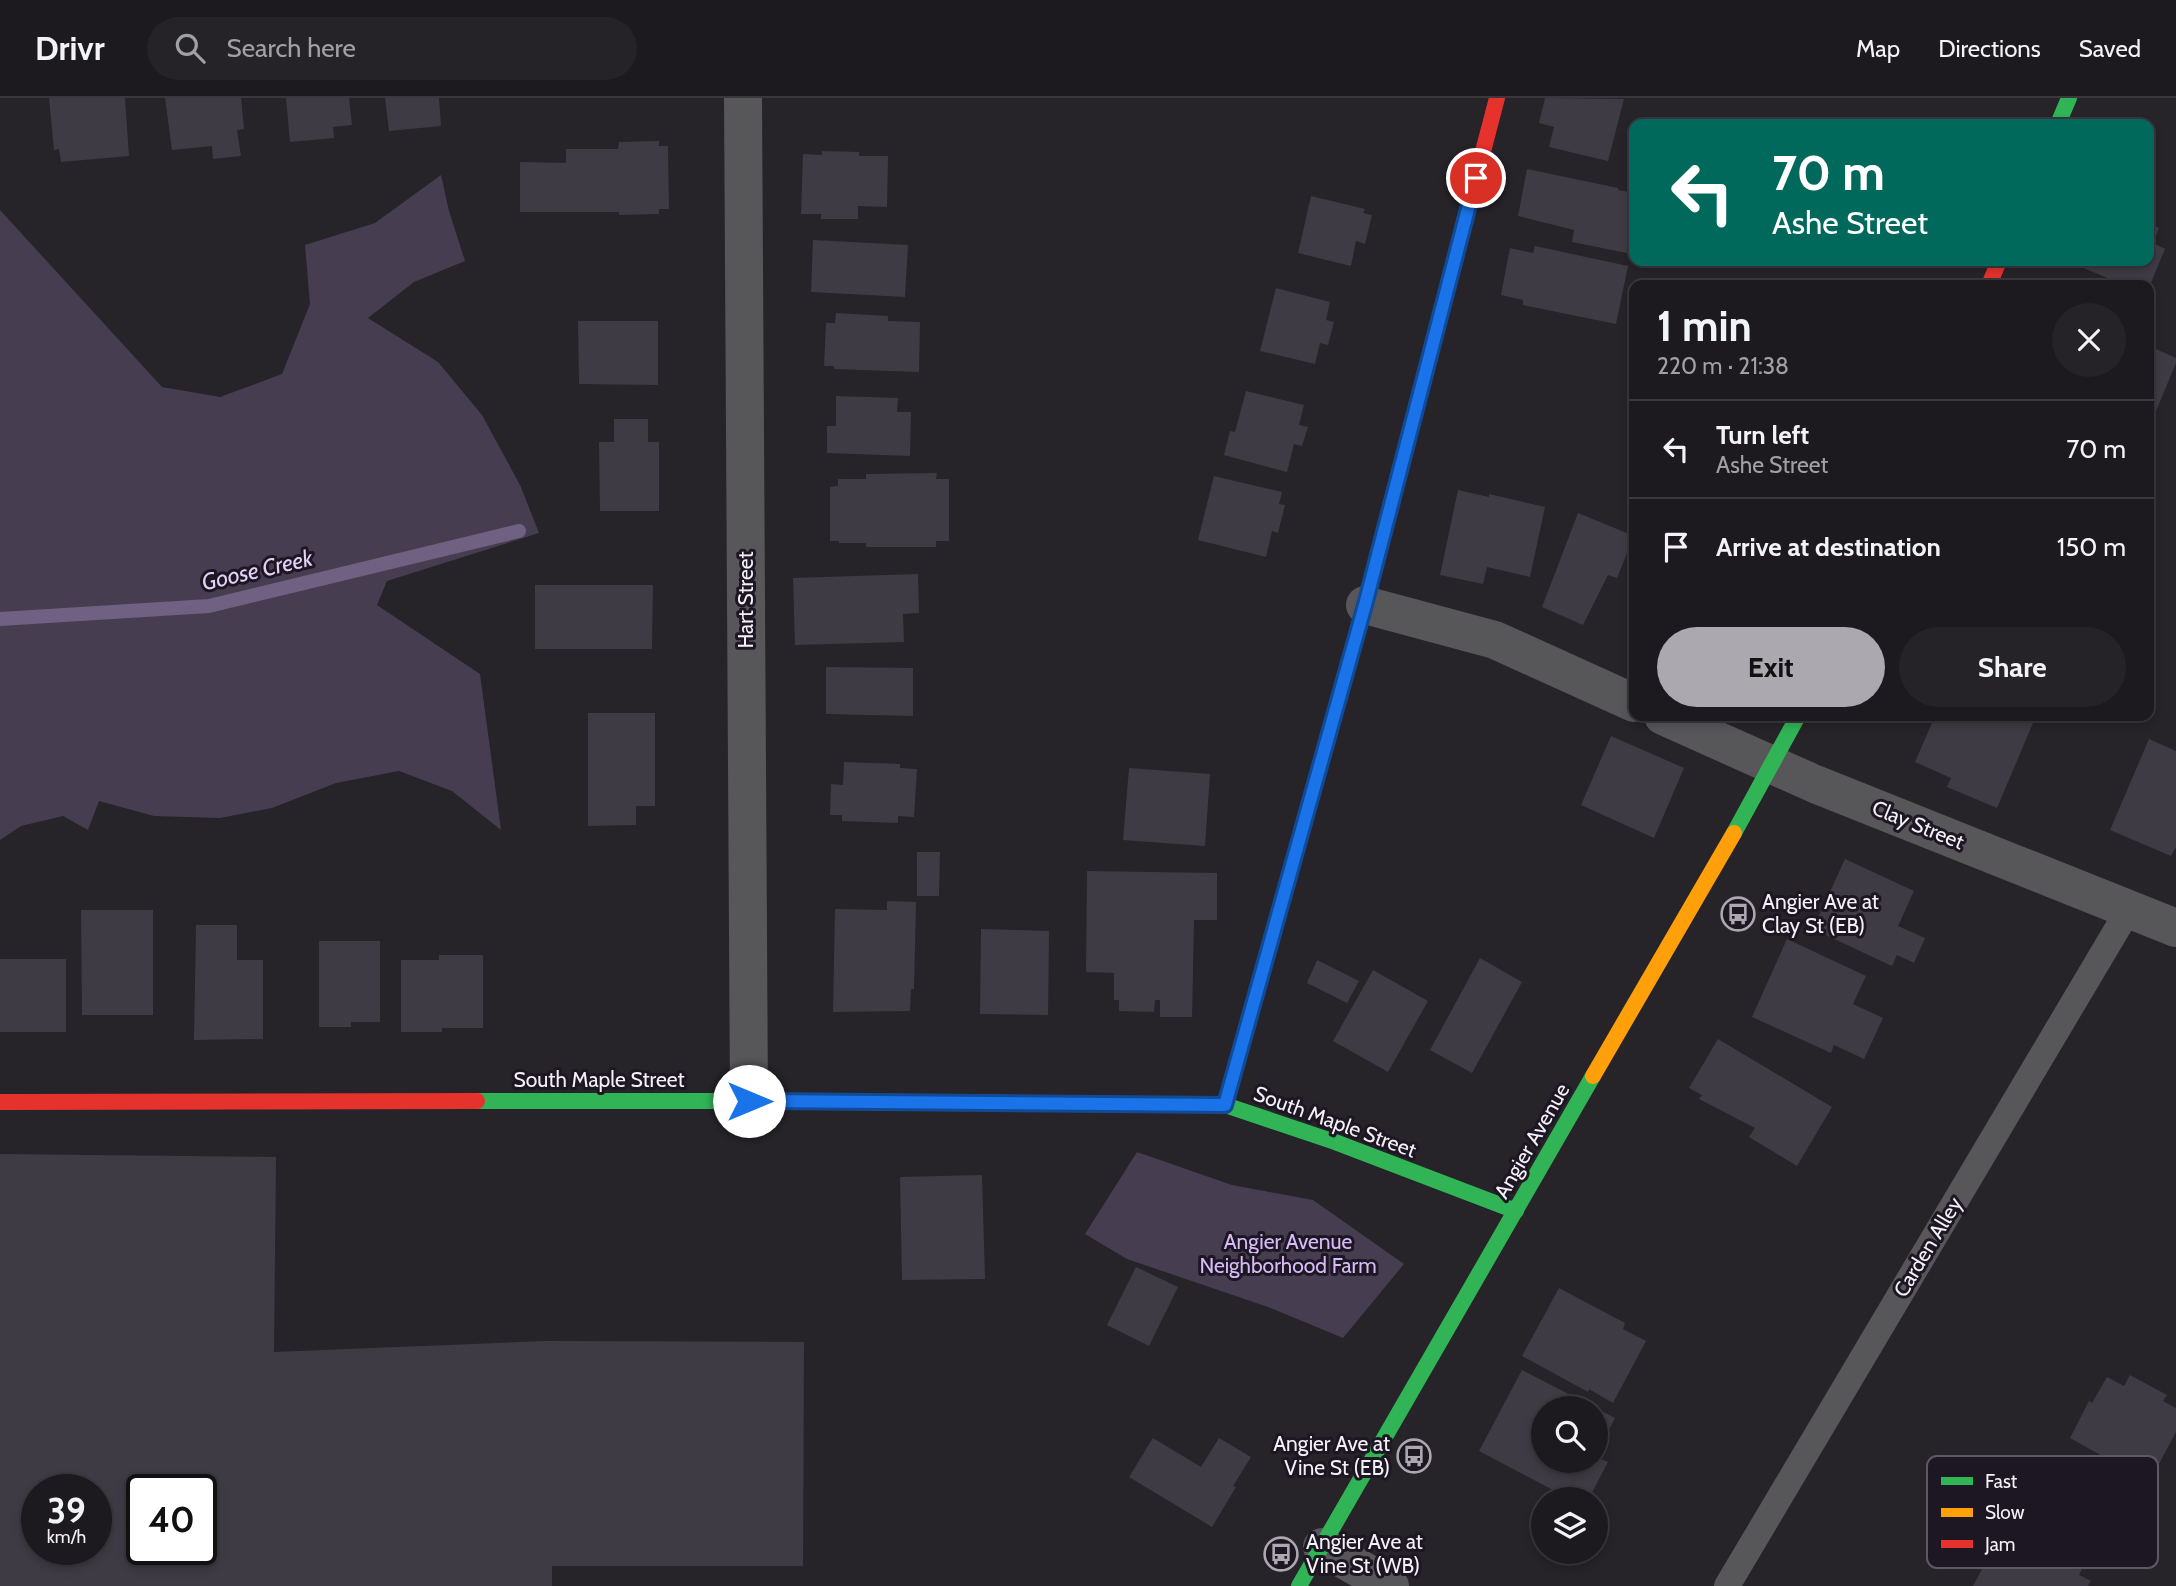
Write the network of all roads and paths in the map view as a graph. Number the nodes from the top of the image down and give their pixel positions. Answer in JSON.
{"nodes":[{"id":1,"x":743,"y":98,"type":"edge"},
{"id":2,"x":1497,"y":98,"type":"edge"},
{"id":3,"x":2069,"y":98,"type":"edge"},
{"id":4,"x":2060,"y":119,"type":"edge"},
{"id":5,"x":1365,"y":605,"type":"junction"},
{"id":6,"x":1629,"y":701,"type":"edge"},
{"id":7,"x":1674,"y":721,"type":"edge"},
{"id":8,"x":1795,"y":721,"type":"edge"},
{"id":9,"x":1772,"y":765,"type":"junction"},
{"id":10,"x":2129,"y":909,"type":"junction"},
{"id":11,"x":2176,"y":928,"type":"edge"},
{"id":12,"x":749,"y":1101,"type":"junction"},
{"id":13,"x":0,"y":1102,"type":"edge"},
{"id":14,"x":1225,"y":1105,"type":"junction"},
{"id":15,"x":1516,"y":1211,"type":"junction"},
{"id":16,"x":1322,"y":1547,"type":"junction"},
{"id":17,"x":1299,"y":1586,"type":"edge"},
{"id":18,"x":1390,"y":1586,"type":"edge"},
{"id":19,"x":1727,"y":1586,"type":"edge"}],
"edges":[{"from":1,"to":12,"type":"street","name":"Hart Street"},
{"from":2,"to":5,"type":"street"},
{"from":3,"to":4,"type":"street"},
{"from":5,"to":6,"type":"street"},
{"from":5,"to":14,"type":"street"},
{"from":7,"to":9,"type":"street","name":"Clay Street"},
{"from":8,"to":9,"type":"street","name":"Angier Avenue"},
{"from":9,"to":10,"type":"street","name":"Clay Street"},
{"from":9,"to":15,"type":"street","name":"Angier Avenue"},
{"from":10,"to":11,"type":"street","name":"Clay Street"},
{"from":10,"to":19,"type":"lane","name":"Carden Alley"},
{"from":12,"to":13,"type":"street","name":"South Maple Street"},
{"from":12,"to":14,"type":"street","name":"South Maple Street"},
{"from":14,"to":15,"type":"street","name":"South Maple Street"},
{"from":15,"to":16,"type":"street","name":"Angier Avenue"},
{"from":16,"to":17,"type":"street","name":"Angier Avenue"},
{"from":16,"to":18,"type":"street"}]}
